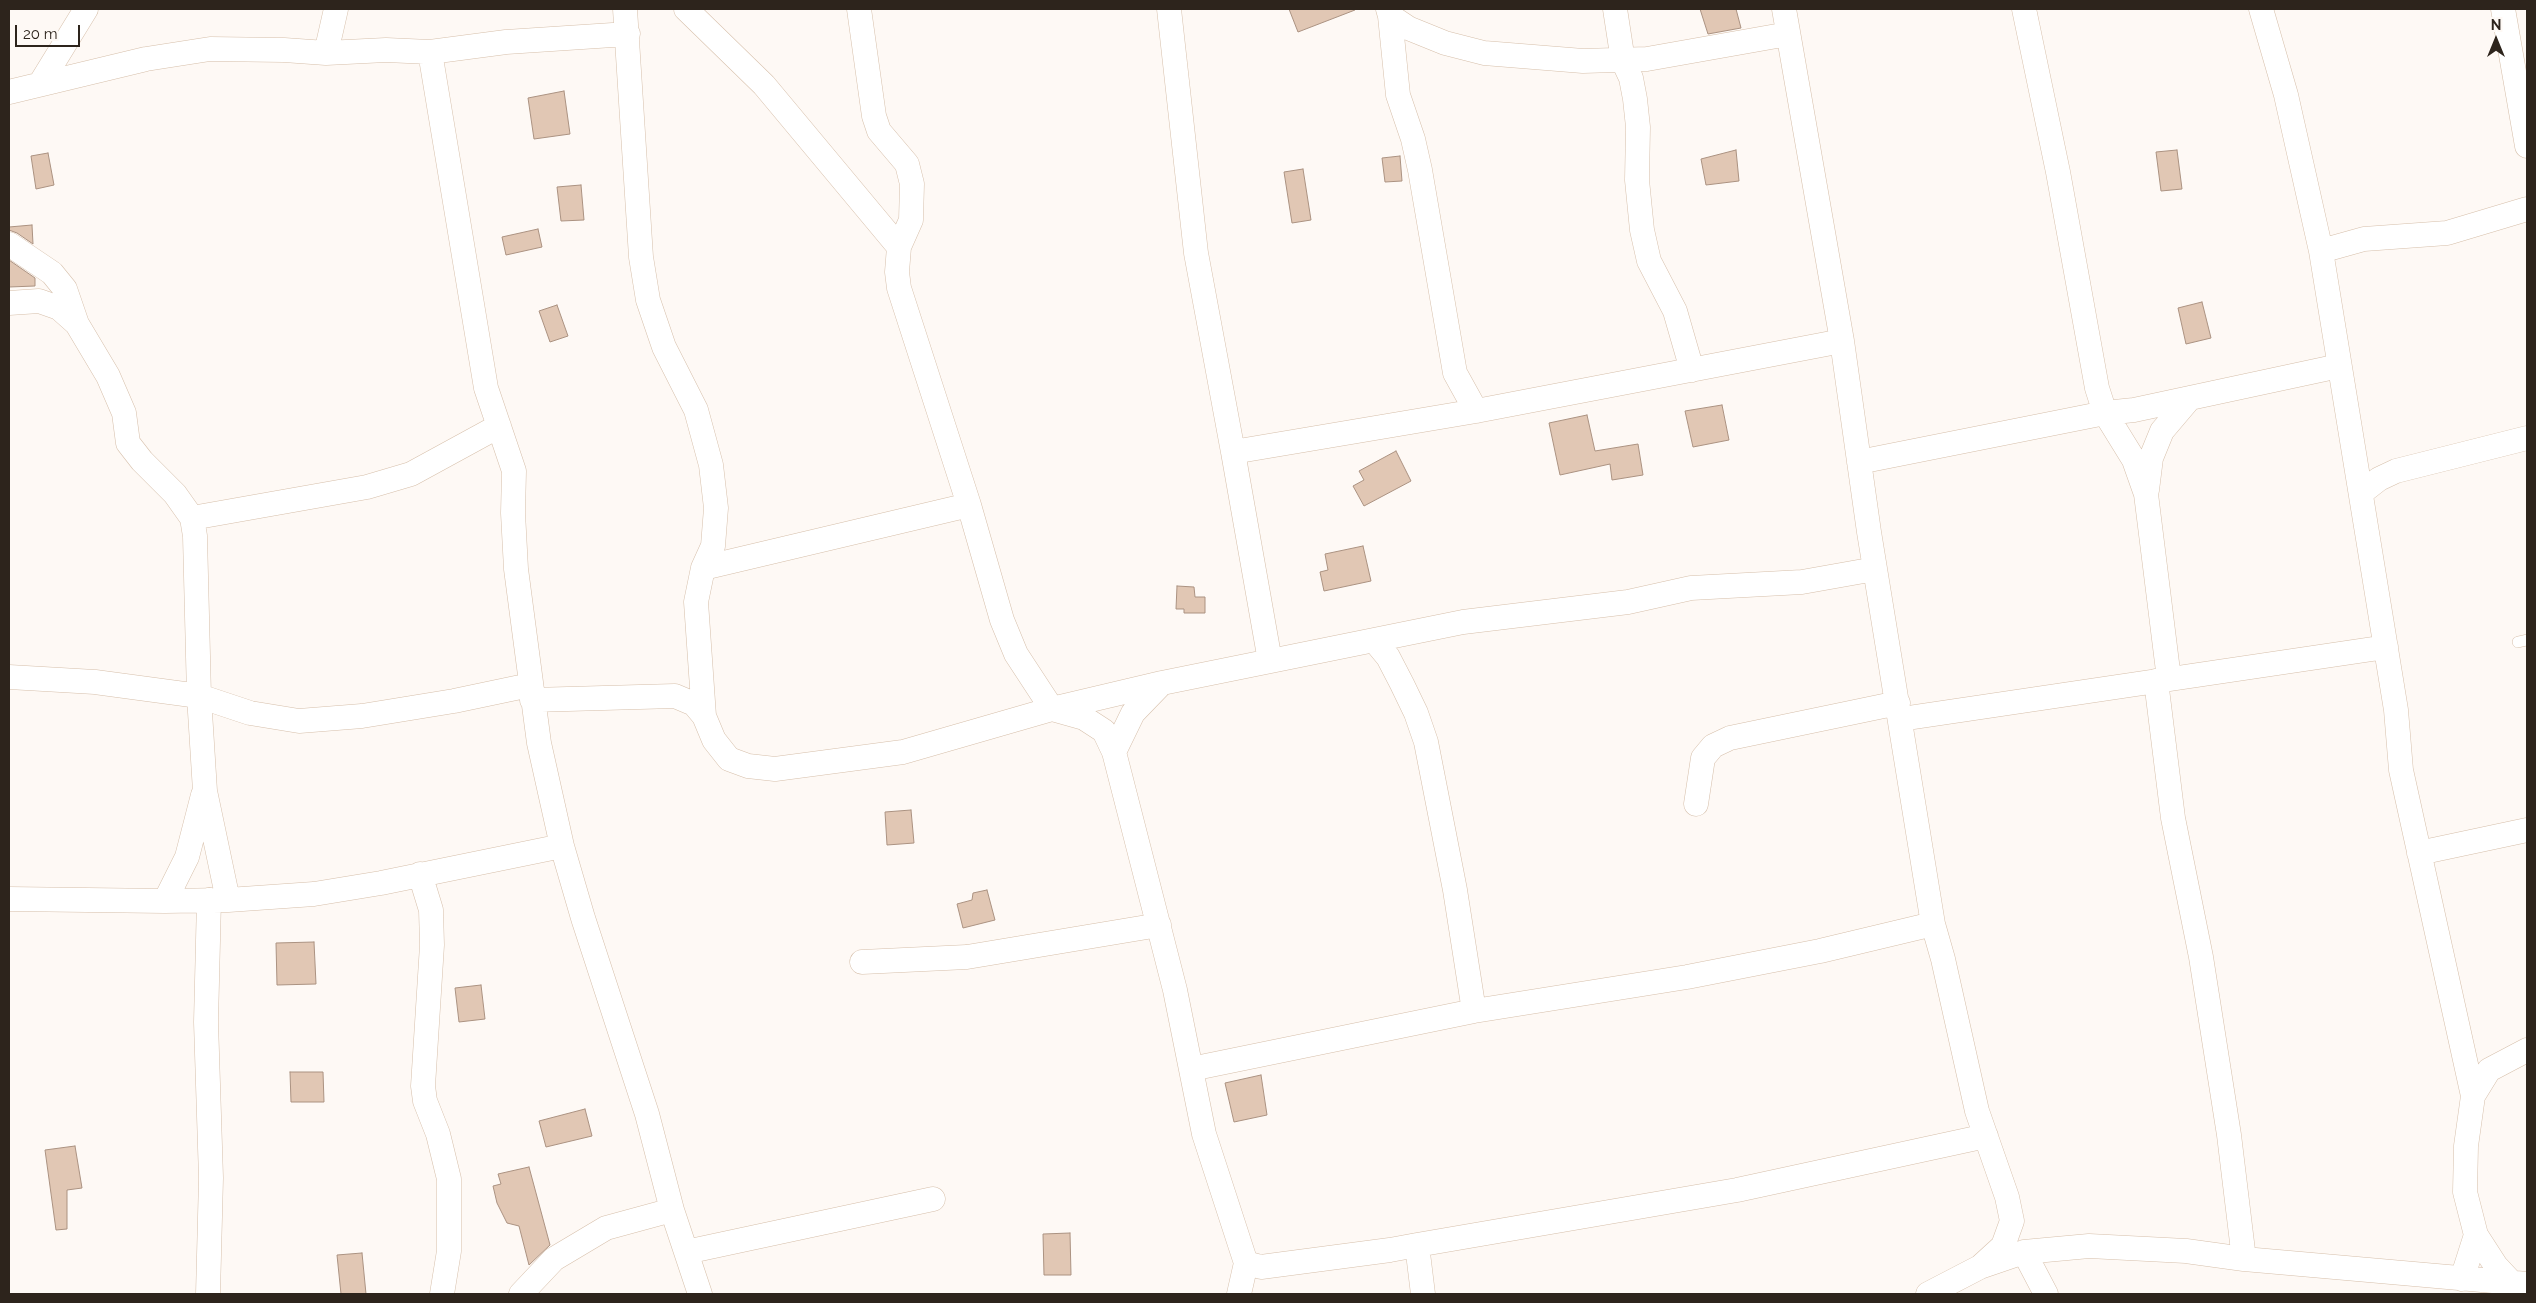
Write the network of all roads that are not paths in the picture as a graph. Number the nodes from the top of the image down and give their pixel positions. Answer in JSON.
{"nodes":[{"id":1,"x":86,"y":9,"type":"edge"},
{"id":2,"x":336,"y":9,"type":"edge"},
{"id":3,"x":625,"y":9,"type":"edge"},
{"id":4,"x":686,"y":9,"type":"edge"},
{"id":5,"x":859,"y":9,"type":"edge"},
{"id":6,"x":1168,"y":9,"type":"edge"},
{"id":7,"x":1615,"y":9,"type":"edge"},
{"id":8,"x":1784,"y":9,"type":"edge"},
{"id":9,"x":2024,"y":9,"type":"edge"},
{"id":10,"x":2261,"y":9,"type":"edge"},
{"id":11,"x":2503,"y":9,"type":"edge"},
{"id":12,"x":1389,"y":12,"type":"edge"},
{"id":13,"x":628,"y":34,"type":"junction"},
{"id":14,"x":1788,"y":34,"type":"junction"},
{"id":15,"x":430,"y":52,"type":"junction"},
{"id":16,"x":326,"y":53,"type":"junction"},
{"id":17,"x":1623,"y":61,"type":"junction"},
{"id":18,"x":40,"y":84,"type":"junction"},
{"id":19,"x":9,"y":92,"type":"edge"},
{"id":20,"x":2527,"y":146,"type":"edge"},
{"id":21,"x":2527,"y":209,"type":"edge"},
{"id":22,"x":9,"y":244,"type":"edge"},
{"id":23,"x":899,"y":247,"type":"junction"},
{"id":24,"x":2321,"y":251,"type":"junction"},
{"id":25,"x":9,"y":302,"type":"edge"},
{"id":26,"x":77,"y":324,"type":"junction"},
{"id":27,"x":1842,"y":341,"type":"junction"},
{"id":28,"x":2338,"y":366,"type":"junction"},
{"id":29,"x":1692,"y":370,"type":"junction"},
{"id":30,"x":2190,"y":398,"type":"junction"},
{"id":31,"x":1476,"y":411,"type":"junction"},
{"id":32,"x":2105,"y":413,"type":"junction"},
{"id":33,"x":499,"y":426,"type":"junction"},
{"id":34,"x":2527,"y":438,"type":"edge"},
{"id":35,"x":1234,"y":452,"type":"junction"},
{"id":36,"x":1859,"y":462,"type":"junction"},
{"id":37,"x":2361,"y":493,"type":"junction"},
{"id":38,"x":2146,"y":494,"type":"junction"},
{"id":39,"x":969,"y":504,"type":"junction"},
{"id":40,"x":192,"y":518,"type":"junction"},
{"id":41,"x":703,"y":568,"type":"junction"},
{"id":42,"x":1875,"y":570,"type":"junction"},
{"id":43,"x":1374,"y":640,"type":"junction"},
{"id":44,"x":2386,"y":647,"type":"junction"},
{"id":45,"x":1270,"y":661,"type":"junction"},
{"id":46,"x":9,"y":677,"type":"edge"},
{"id":47,"x":2163,"y":680,"type":"junction"},
{"id":48,"x":1162,"y":682,"type":"junction"},
{"id":49,"x":531,"y":693,"type":"junction"},
{"id":50,"x":199,"y":696,"type":"junction"},
{"id":51,"x":1052,"y":709,"type":"junction"},
{"id":52,"x":1900,"y":711,"type":"junction"},
{"id":53,"x":704,"y":716,"type":"junction"},
{"id":54,"x":1114,"y":752,"type":"junction"},
{"id":55,"x":205,"y":791,"type":"junction"},
{"id":56,"x":1696,"y":804,"type":"dead end"},
{"id":57,"x":2527,"y":830,"type":"edge"},
{"id":58,"x":562,"y":846,"type":"junction"},
{"id":59,"x":2419,"y":853,"type":"junction"},
{"id":60,"x":420,"y":874,"type":"junction"},
{"id":61,"x":9,"y":899,"type":"edge"},
{"id":62,"x":219,"y":900,"type":"junction"},
{"id":63,"x":165,"y":901,"type":"junction"},
{"id":64,"x":1933,"y":924,"type":"junction"},
{"id":65,"x":1159,"y":925,"type":"junction"},
{"id":66,"x":862,"y":962,"type":"dead end"},
{"id":67,"x":1474,"y":1011,"type":"junction"},
{"id":68,"x":2527,"y":1050,"type":"edge"},
{"id":69,"x":1191,"y":1069,"type":"junction"},
{"id":70,"x":2473,"y":1096,"type":"junction"},
{"id":71,"x":1986,"y":1136,"type":"junction"},
{"id":72,"x":933,"y":1199,"type":"dead end"},
{"id":73,"x":672,"y":1210,"type":"junction"},
{"id":74,"x":2476,"y":1235,"type":"junction"},
{"id":75,"x":1416,"y":1245,"type":"junction"},
{"id":76,"x":686,"y":1252,"type":"junction"},
{"id":77,"x":2024,"y":1252,"type":"junction"},
{"id":78,"x":2244,"y":1259,"type":"junction"},
{"id":79,"x":1246,"y":1263,"type":"junction"},
{"id":80,"x":1980,"y":1268,"type":"junction"},
{"id":81,"x":2462,"y":1279,"type":"junction"},
{"id":82,"x":2519,"y":1283,"type":"edge"},
{"id":83,"x":208,"y":1294,"type":"edge"},
{"id":84,"x":442,"y":1294,"type":"edge"},
{"id":85,"x":521,"y":1294,"type":"edge"},
{"id":86,"x":700,"y":1294,"type":"edge"},
{"id":87,"x":1239,"y":1294,"type":"edge"},
{"id":88,"x":1423,"y":1294,"type":"edge"},
{"id":89,"x":1928,"y":1294,"type":"edge"},
{"id":90,"x":2046,"y":1294,"type":"edge"}],
"edges":[{"from":1,"to":18,"type":"street"},
{"from":2,"to":16,"type":"street"},
{"from":3,"to":13,"type":"street"},
{"from":4,"to":23,"type":"street"},
{"from":5,"to":23,"type":"street"},
{"from":6,"to":35,"type":"street"},
{"from":7,"to":17,"type":"street"},
{"from":8,"to":14,"type":"street"},
{"from":9,"to":32,"type":"street"},
{"from":10,"to":24,"type":"street"},
{"from":11,"to":20,"type":"street"},
{"from":12,"to":17,"type":"street"},
{"from":12,"to":31,"type":"street"},
{"from":13,"to":15,"type":"street"},
{"from":13,"to":41,"type":"street"},
{"from":14,"to":17,"type":"street"},
{"from":14,"to":27,"type":"street"},
{"from":15,"to":16,"type":"street"},
{"from":15,"to":33,"type":"street"},
{"from":16,"to":18,"type":"street"},
{"from":17,"to":29,"type":"street"},
{"from":18,"to":19,"type":"street"},
{"from":21,"to":24,"type":"street"},
{"from":22,"to":26,"type":"street"},
{"from":23,"to":39,"type":"street"},
{"from":24,"to":28,"type":"street"},
{"from":25,"to":26,"type":"street"},
{"from":26,"to":40,"type":"street"},
{"from":27,"to":29,"type":"street"},
{"from":27,"to":36,"type":"street"},
{"from":28,"to":30,"type":"street"},
{"from":28,"to":37,"type":"street"},
{"from":29,"to":31,"type":"street"},
{"from":30,"to":32,"type":"street"},
{"from":30,"to":38,"type":"street"},
{"from":31,"to":35,"type":"street"},
{"from":32,"to":36,"type":"street"},
{"from":32,"to":38,"type":"street"},
{"from":33,"to":40,"type":"street"},
{"from":33,"to":49,"type":"street"},
{"from":34,"to":37,"type":"street"},
{"from":35,"to":45,"type":"street"},
{"from":36,"to":42,"type":"street"},
{"from":37,"to":44,"type":"street"},
{"from":38,"to":47,"type":"street"},
{"from":39,"to":41,"type":"street"},
{"from":39,"to":51,"type":"street"},
{"from":40,"to":50,"type":"street"},
{"from":41,"to":53,"type":"street"},
{"from":42,"to":43,"type":"street"},
{"from":42,"to":52,"type":"street"},
{"from":43,"to":45,"type":"street"},
{"from":43,"to":67,"type":"street"},
{"from":44,"to":47,"type":"street"},
{"from":44,"to":59,"type":"street"},
{"from":45,"to":48,"type":"street"},
{"from":46,"to":50,"type":"street"},
{"from":47,"to":52,"type":"street"},
{"from":47,"to":78,"type":"street"},
{"from":48,"to":51,"type":"street"},
{"from":48,"to":54,"type":"street"},
{"from":49,"to":50,"type":"street"},
{"from":49,"to":53,"type":"street"},
{"from":49,"to":58,"type":"street"},
{"from":50,"to":55,"type":"street"},
{"from":51,"to":53,"type":"street"},
{"from":51,"to":54,"type":"street"},
{"from":52,"to":56,"type":"street"},
{"from":52,"to":64,"type":"street"},
{"from":54,"to":65,"type":"street"},
{"from":55,"to":62,"type":"street"},
{"from":55,"to":63,"type":"street"},
{"from":57,"to":59,"type":"street"},
{"from":58,"to":60,"type":"street"},
{"from":58,"to":73,"type":"street"},
{"from":59,"to":70,"type":"street"},
{"from":60,"to":62,"type":"street"},
{"from":60,"to":84,"type":"street"},
{"from":61,"to":63,"type":"street"},
{"from":62,"to":63,"type":"street"},
{"from":62,"to":83,"type":"street"},
{"from":64,"to":67,"type":"street"},
{"from":64,"to":71,"type":"street"},
{"from":65,"to":66,"type":"street"},
{"from":65,"to":69,"type":"street"},
{"from":67,"to":69,"type":"street"},
{"from":68,"to":70,"type":"street"},
{"from":69,"to":79,"type":"street"},
{"from":70,"to":74,"type":"street"},
{"from":71,"to":75,"type":"street"},
{"from":71,"to":80,"type":"street"},
{"from":72,"to":76,"type":"street"},
{"from":73,"to":76,"type":"street"},
{"from":73,"to":85,"type":"street"},
{"from":74,"to":81,"type":"street"},
{"from":74,"to":82,"type":"street"},
{"from":75,"to":79,"type":"street"},
{"from":75,"to":88,"type":"street"},
{"from":76,"to":86,"type":"street"},
{"from":77,"to":78,"type":"street"},
{"from":77,"to":80,"type":"street"},
{"from":77,"to":90,"type":"street"},
{"from":78,"to":81,"type":"street"},
{"from":79,"to":87,"type":"street"},
{"from":80,"to":89,"type":"street"},
{"from":81,"to":82,"type":"street"}]}
